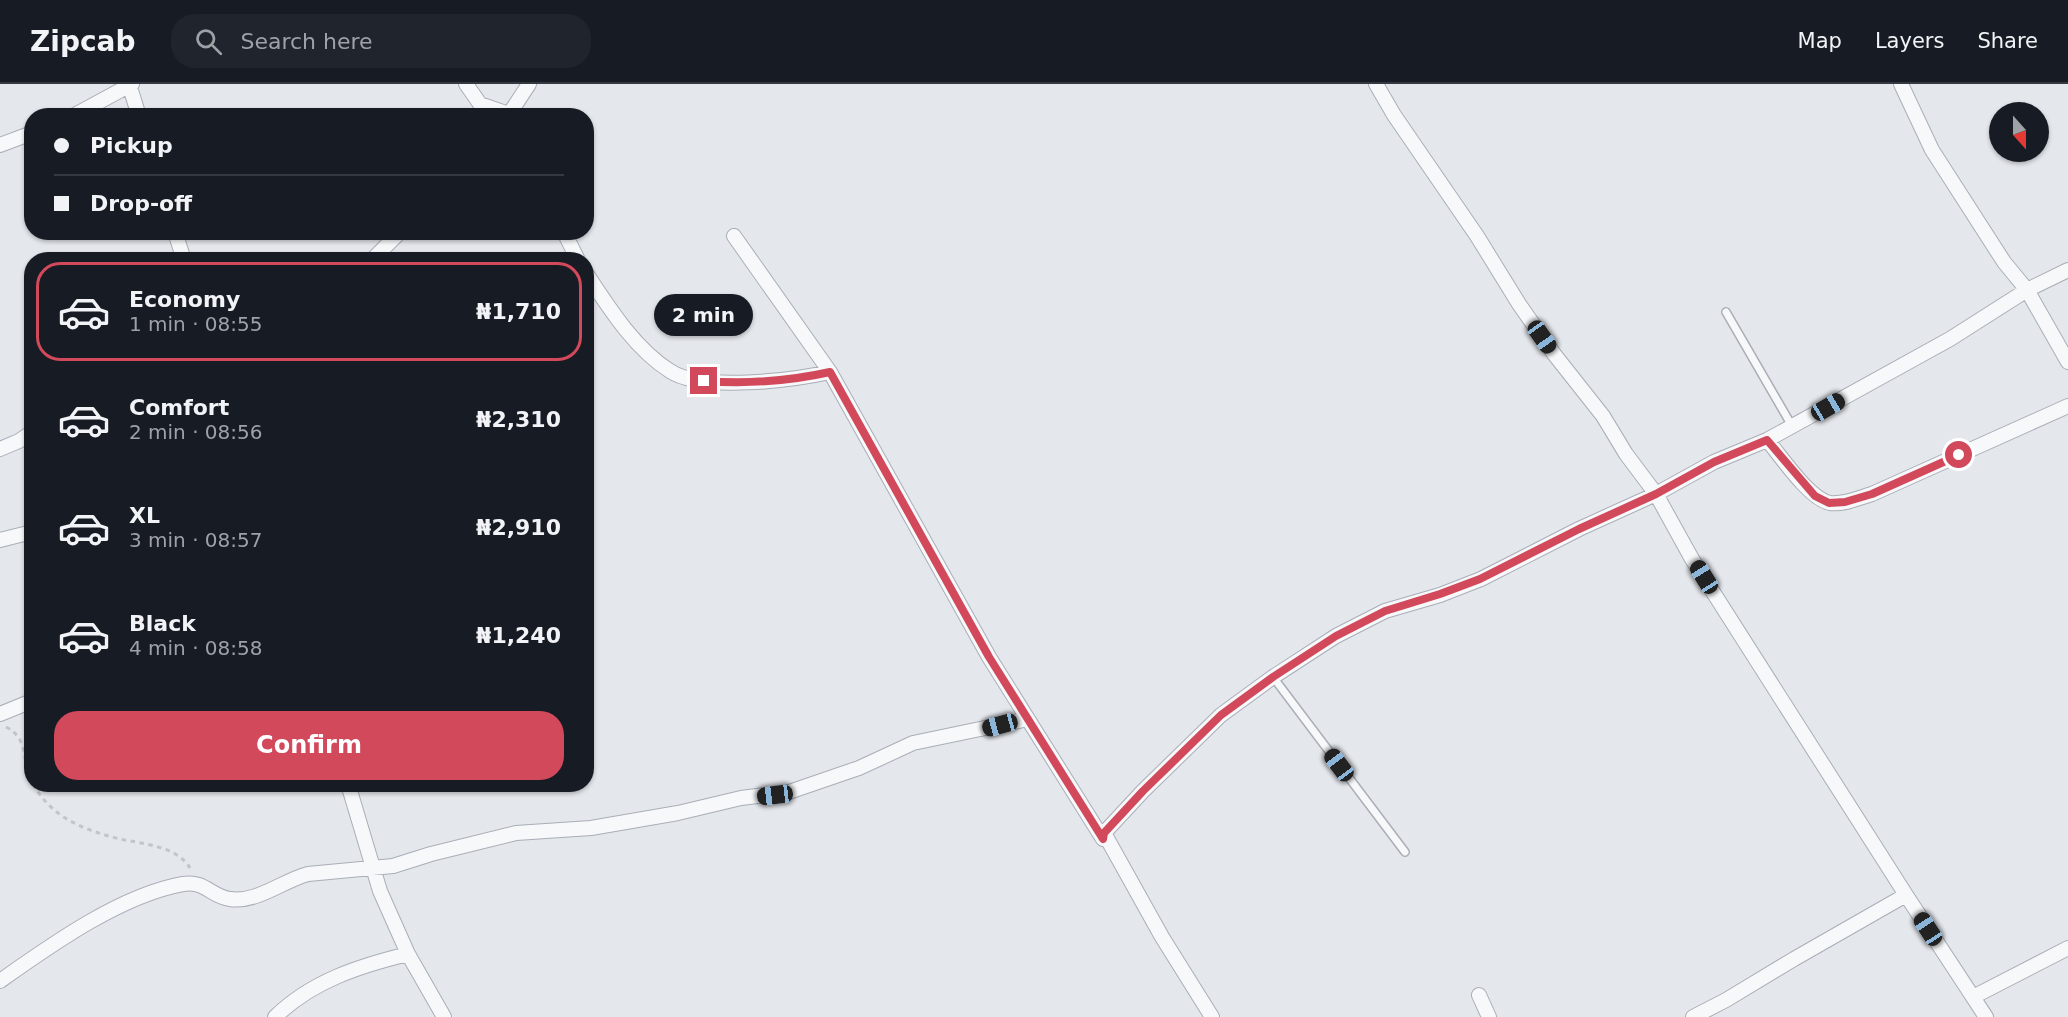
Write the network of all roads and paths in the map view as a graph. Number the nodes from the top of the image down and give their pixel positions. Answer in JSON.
{"nodes":[{"id":1,"x":130,"y":84,"type":"edge"},
{"id":2,"x":466,"y":84,"type":"edge"},
{"id":3,"x":529,"y":84,"type":"edge"},
{"id":4,"x":1376,"y":84,"type":"edge"},
{"id":5,"x":1901,"y":84,"type":"edge"},
{"id":6,"x":87,"y":108,"type":"edge"},
{"id":7,"x":137,"y":108,"type":"edge"},
{"id":8,"x":481,"y":108,"type":"edge"},
{"id":9,"x":513,"y":108,"type":"edge"},
{"id":10,"x":24,"y":136,"type":"edge"},
{"id":11,"x":0,"y":144,"type":"edge"},
{"id":12,"x":734,"y":236,"type":"dead end"},
{"id":13,"x":392,"y":240,"type":"edge"},
{"id":14,"x":380,"y":252,"type":"edge"},
{"id":15,"x":2068,"y":270,"type":"edge"},
{"id":16,"x":594,"y":285,"type":"edge"},
{"id":17,"x":2027,"y":290,"type":"junction"},
{"id":18,"x":1726,"y":312,"type":"dead end"},
{"id":19,"x":2068,"y":363,"type":"edge"},
{"id":20,"x":830,"y":372,"type":"junction"},
{"id":21,"x":2068,"y":406,"type":"edge"},
{"id":22,"x":1792,"y":426,"type":"junction"},
{"id":23,"x":24,"y":437,"type":"edge"},
{"id":24,"x":1767,"y":440,"type":"junction"},
{"id":25,"x":0,"y":449,"type":"edge"},
{"id":26,"x":1656,"y":494,"type":"junction"},
{"id":27,"x":24,"y":534,"type":"edge"},
{"id":28,"x":0,"y":540,"type":"edge"},
{"id":29,"x":1273,"y":677,"type":"junction"},
{"id":30,"x":24,"y":704,"type":"edge"},
{"id":31,"x":0,"y":714,"type":"edge"},
{"id":32,"x":1028,"y":719,"type":"junction"},
{"id":33,"x":0,"y":724,"type":"edge"},
{"id":34,"x":24,"y":751,"type":"edge"},
{"id":35,"x":37,"y":792,"type":"edge"},
{"id":36,"x":350,"y":792,"type":"edge"},
{"id":37,"x":1104,"y":833,"type":"junction"},
{"id":38,"x":1405,"y":852,"type":"dead end"},
{"id":39,"x":371,"y":867,"type":"junction"},
{"id":40,"x":201,"y":885,"type":"junction"},
{"id":41,"x":1906,"y":895,"type":"junction"},
{"id":42,"x":2068,"y":948,"type":"edge"},
{"id":43,"x":408,"y":954,"type":"junction"},
{"id":44,"x":0,"y":981,"type":"edge"},
{"id":45,"x":1479,"y":995,"type":"dead end"},
{"id":46,"x":1973,"y":997,"type":"junction"},
{"id":47,"x":275,"y":1017,"type":"edge"},
{"id":48,"x":444,"y":1017,"type":"edge"},
{"id":49,"x":1212,"y":1017,"type":"edge"},
{"id":50,"x":1489,"y":1017,"type":"edge"},
{"id":51,"x":1693,"y":1017,"type":"edge"},
{"id":52,"x":1986,"y":1017,"type":"edge"}],
"edges":[{"from":1,"to":6,"type":"street"},
{"from":1,"to":7,"type":"street"},
{"from":2,"to":8,"type":"street"},
{"from":3,"to":9,"type":"street"},
{"from":4,"to":26,"type":"street"},
{"from":5,"to":17,"type":"street"},
{"from":10,"to":11,"type":"street"},
{"from":12,"to":20,"type":"street"},
{"from":13,"to":14,"type":"street"},
{"from":15,"to":17,"type":"street"},
{"from":16,"to":20,"type":"street"},
{"from":17,"to":19,"type":"street"},
{"from":17,"to":22,"type":"street"},
{"from":18,"to":22,"type":"lane"},
{"from":20,"to":32,"type":"street"},
{"from":21,"to":24,"type":"street"},
{"from":22,"to":24,"type":"street"},
{"from":23,"to":25,"type":"street"},
{"from":24,"to":26,"type":"street"},
{"from":26,"to":29,"type":"street"},
{"from":26,"to":41,"type":"street"},
{"from":27,"to":28,"type":"street"},
{"from":29,"to":37,"type":"street"},
{"from":29,"to":38,"type":"lane"},
{"from":30,"to":31,"type":"street"},
{"from":32,"to":37,"type":"street"},
{"from":32,"to":39,"type":"street"},
{"from":33,"to":34,"type":"path"},
{"from":35,"to":40,"type":"path"},
{"from":36,"to":39,"type":"street"},
{"from":37,"to":49,"type":"street"},
{"from":39,"to":40,"type":"street"},
{"from":39,"to":43,"type":"street"},
{"from":40,"to":44,"type":"street"},
{"from":41,"to":46,"type":"street"},
{"from":41,"to":51,"type":"street"},
{"from":42,"to":46,"type":"street"},
{"from":43,"to":47,"type":"street"},
{"from":43,"to":48,"type":"street"},
{"from":45,"to":50,"type":"street"},
{"from":46,"to":52,"type":"street"}]}
